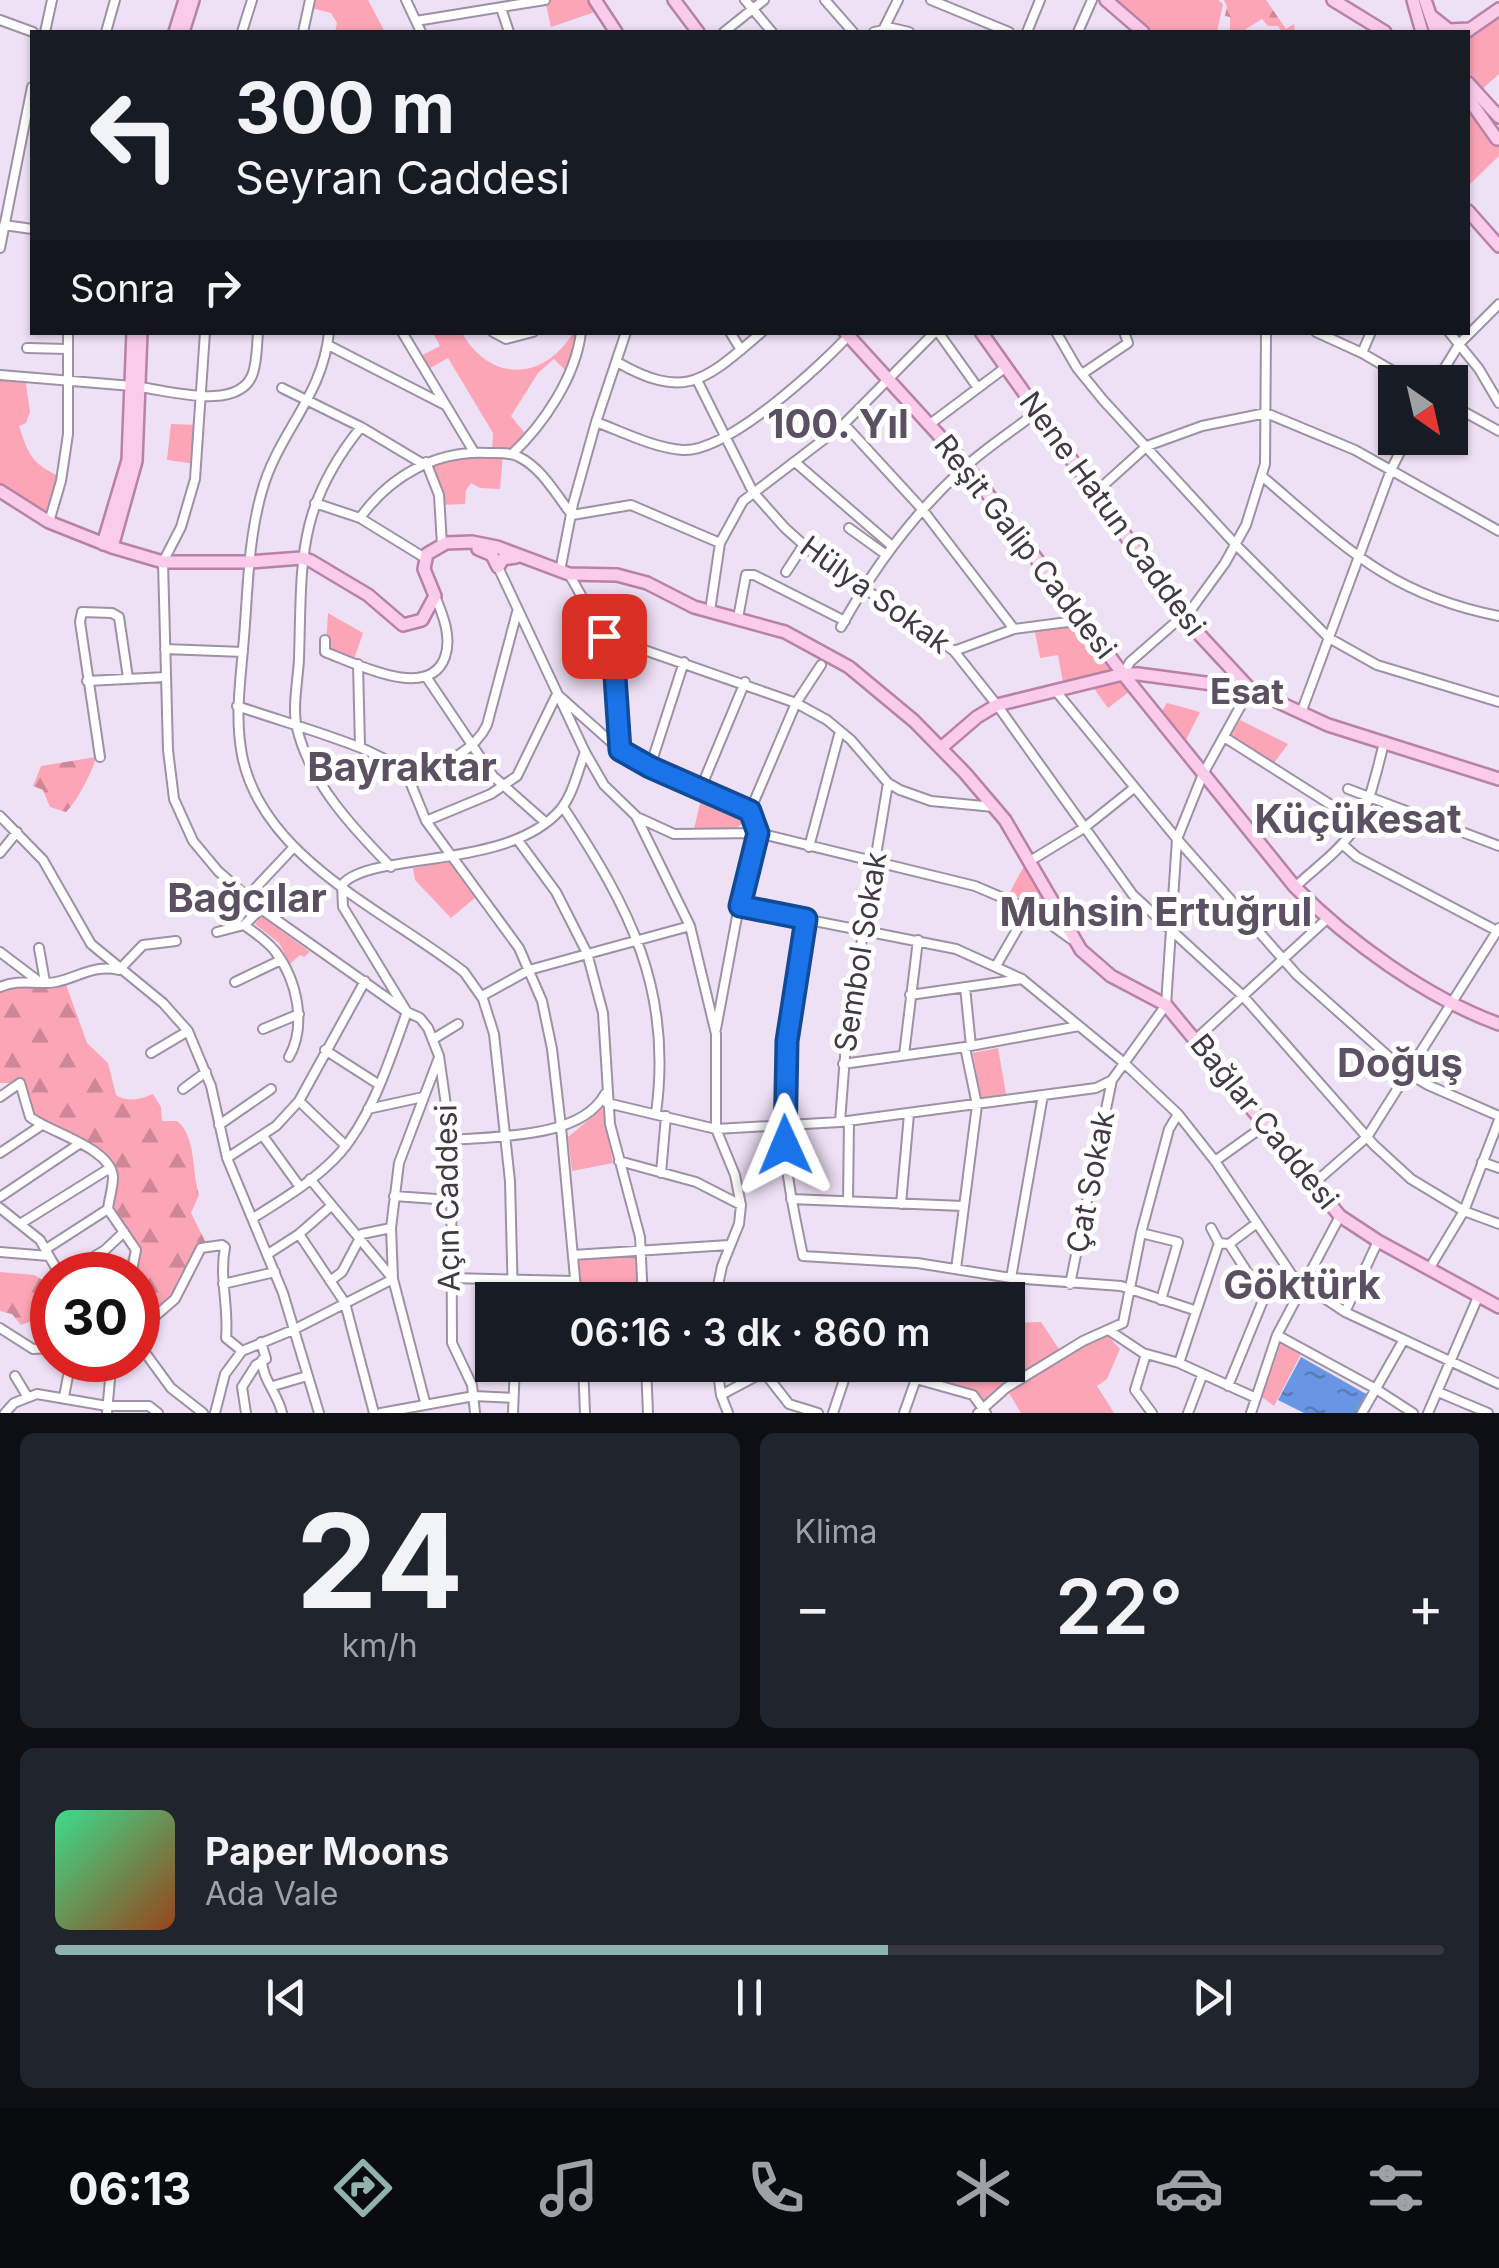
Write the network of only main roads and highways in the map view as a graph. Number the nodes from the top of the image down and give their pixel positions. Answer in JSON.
{"nodes":[{"id":1,"x":185,"y":0,"type":"edge"},
{"id":2,"x":193,"y":0,"type":"edge"},
{"id":3,"x":596,"y":0,"type":"edge"},
{"id":4,"x":674,"y":0,"type":"edge"},
{"id":5,"x":1106,"y":0,"type":"edge"},
{"id":6,"x":1324,"y":0,"type":"edge"},
{"id":7,"x":1333,"y":0,"type":"edge"},
{"id":8,"x":1419,"y":0,"type":"edge"},
{"id":9,"x":1499,"y":8,"type":"edge"},
{"id":10,"x":1430,"y":15,"type":"junction"},
{"id":11,"x":176,"y":30,"type":"edge"},
{"id":12,"x":185,"y":30,"type":"edge"},
{"id":13,"x":612,"y":30,"type":"edge"},
{"id":14,"x":696,"y":30,"type":"edge"},
{"id":15,"x":1141,"y":30,"type":"edge"},
{"id":16,"x":1373,"y":30,"type":"edge"},
{"id":17,"x":1382,"y":30,"type":"edge"},
{"id":18,"x":1422,"y":30,"type":"edge"},
{"id":19,"x":1432,"y":30,"type":"edge"},
{"id":20,"x":1433,"y":30,"type":"edge"},
{"id":21,"x":1449,"y":30,"type":"edge"},
{"id":22,"x":1468,"y":30,"type":"edge"},
{"id":23,"x":1470,"y":91,"type":"edge"},
{"id":24,"x":1470,"y":92,"type":"edge"},
{"id":25,"x":1499,"y":117,"type":"edge"},
{"id":26,"x":1498,"y":136,"type":"edge"},
{"id":27,"x":1470,"y":214,"type":"edge"},
{"id":28,"x":1499,"y":246,"type":"edge"},
{"id":29,"x":134,"y":335,"type":"edge"},
{"id":30,"x":141,"y":335,"type":"edge"},
{"id":31,"x":850,"y":335,"type":"edge"},
{"id":32,"x":983,"y":335,"type":"edge"},
{"id":33,"x":136,"y":387,"type":"junction"},
{"id":34,"x":4,"y":493,"type":"edge"},
{"id":35,"x":108,"y":545,"type":"junction"},
{"id":36,"x":442,"y":545,"type":"junction"},
{"id":37,"x":525,"y":558,"type":"junction"},
{"id":38,"x":1123,"y":674,"type":"junction"},
{"id":39,"x":1250,"y":689,"type":"junction"},
{"id":40,"x":941,"y":748,"type":"junction"},
{"id":41,"x":1499,"y":778,"type":"edge"},
{"id":42,"x":1499,"y":1024,"type":"edge"},
{"id":43,"x":1499,"y":1307,"type":"edge"}],
"edges":[{"from":1,"to":11,"type":"main road"},
{"from":2,"to":12,"type":"main road"},
{"from":3,"to":13,"type":"main road"},
{"from":4,"to":14,"type":"main road"},
{"from":5,"to":15,"type":"main road"},
{"from":6,"to":16,"type":"main road"},
{"from":7,"to":17,"type":"main road"},
{"from":8,"to":10,"type":"main road"},
{"from":8,"to":18,"type":"main road"},
{"from":8,"to":19,"type":"main road"},
{"from":9,"to":22,"type":"main road"},
{"from":10,"to":20,"type":"main road"},
{"from":10,"to":21,"type":"main road"},
{"from":23,"to":25,"type":"main road"},
{"from":24,"to":26,"type":"main road"},
{"from":27,"to":28,"type":"main road"},
{"from":29,"to":33,"type":"main road"},
{"from":30,"to":33,"type":"main road"},
{"from":31,"to":38,"type":"main road","name":"Reşit Galip Caddesi"},
{"from":32,"to":39,"type":"main road","name":"Nene Hatun Caddesi"},
{"from":33,"to":35,"type":"main road"},
{"from":34,"to":35,"type":"main road"},
{"from":35,"to":36,"type":"main road"},
{"from":36,"to":37,"type":"main road","name":"Bağlar Caddesi"},
{"from":36,"to":37,"type":"main road"},
{"from":37,"to":40,"type":"main road","name":"Bağlar Caddesi"},
{"from":38,"to":39,"type":"main road"},
{"from":38,"to":40,"type":"main road"},
{"from":38,"to":42,"type":"main road","name":"Reşit Galip Caddesi"},
{"from":39,"to":41,"type":"main road"},
{"from":40,"to":43,"type":"main road","name":"Bağlar Caddesi"}]}
